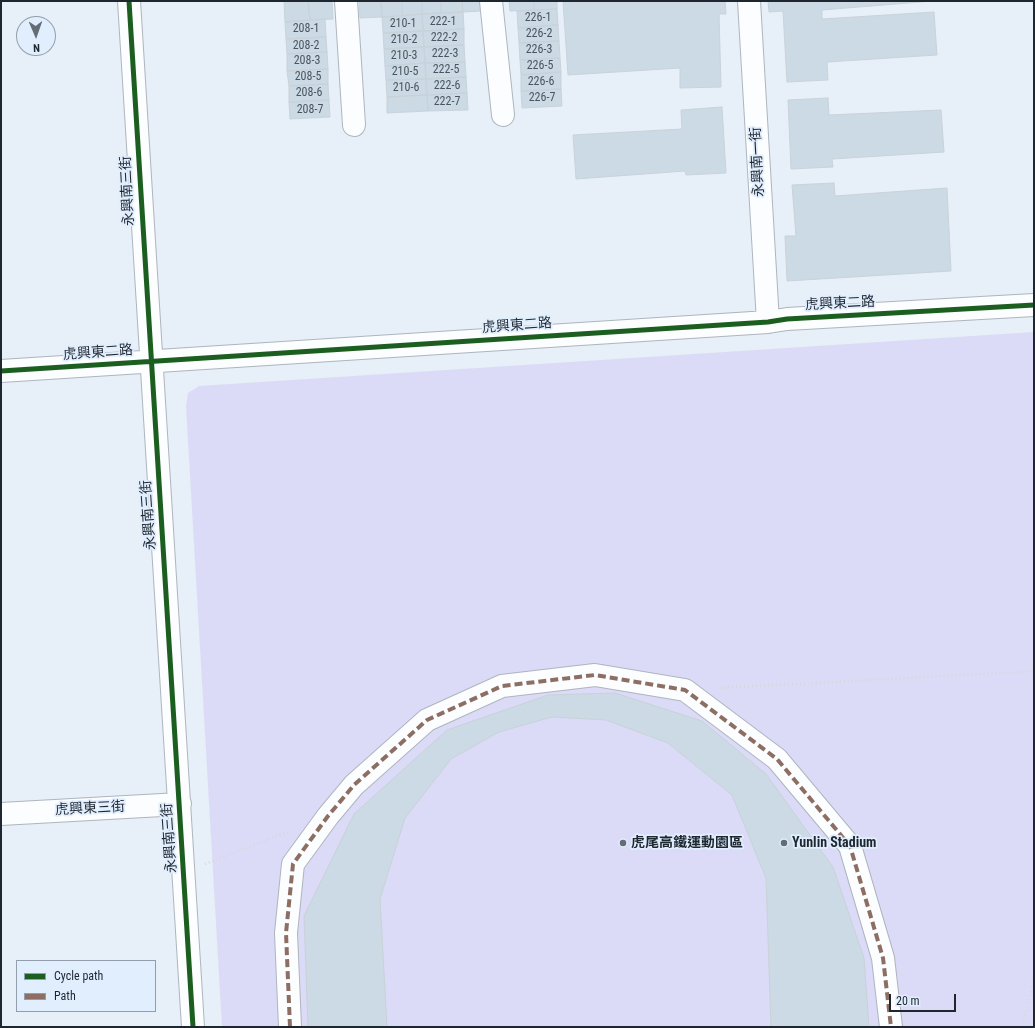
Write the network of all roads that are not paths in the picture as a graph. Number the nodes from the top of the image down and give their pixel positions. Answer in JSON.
{"nodes":[{"id":1,"x":129,"y":1,"type":"edge"},
{"id":2,"x":346,"y":1,"type":"edge"},
{"id":3,"x":491,"y":1,"type":"edge"},
{"id":4,"x":749,"y":1,"type":"edge"},
{"id":5,"x":503,"y":115,"type":"dead end"},
{"id":6,"x":354,"y":125,"type":"dead end"},
{"id":7,"x":1034,"y":305,"type":"edge"},
{"id":8,"x":768,"y":322,"type":"junction"},
{"id":9,"x":151,"y":361,"type":"junction"},
{"id":10,"x":1,"y":371,"type":"edge"},
{"id":11,"x":180,"y":804,"type":"junction"},
{"id":12,"x":1,"y":814,"type":"edge"},
{"id":13,"x":194,"y":1027,"type":"edge"},
{"id":14,"x":290,"y":1027,"type":"edge"},
{"id":15,"x":891,"y":1027,"type":"edge"}],
"edges":[{"from":1,"to":9,"type":"street","name":"永興南三街"},
{"from":2,"to":6,"type":"street"},
{"from":3,"to":5,"type":"street"},
{"from":4,"to":8,"type":"street","name":"永興南一街"},
{"from":7,"to":8,"type":"street","name":"虎興東二路"},
{"from":8,"to":9,"type":"street","name":"虎興東二路"},
{"from":9,"to":10,"type":"street","name":"虎興東二路"},
{"from":9,"to":11,"type":"street","name":"永興南三街"},
{"from":11,"to":12,"type":"street","name":"虎興東三街"},
{"from":11,"to":13,"type":"street","name":"永興南三街"},
{"from":14,"to":15,"type":"street"}]}
